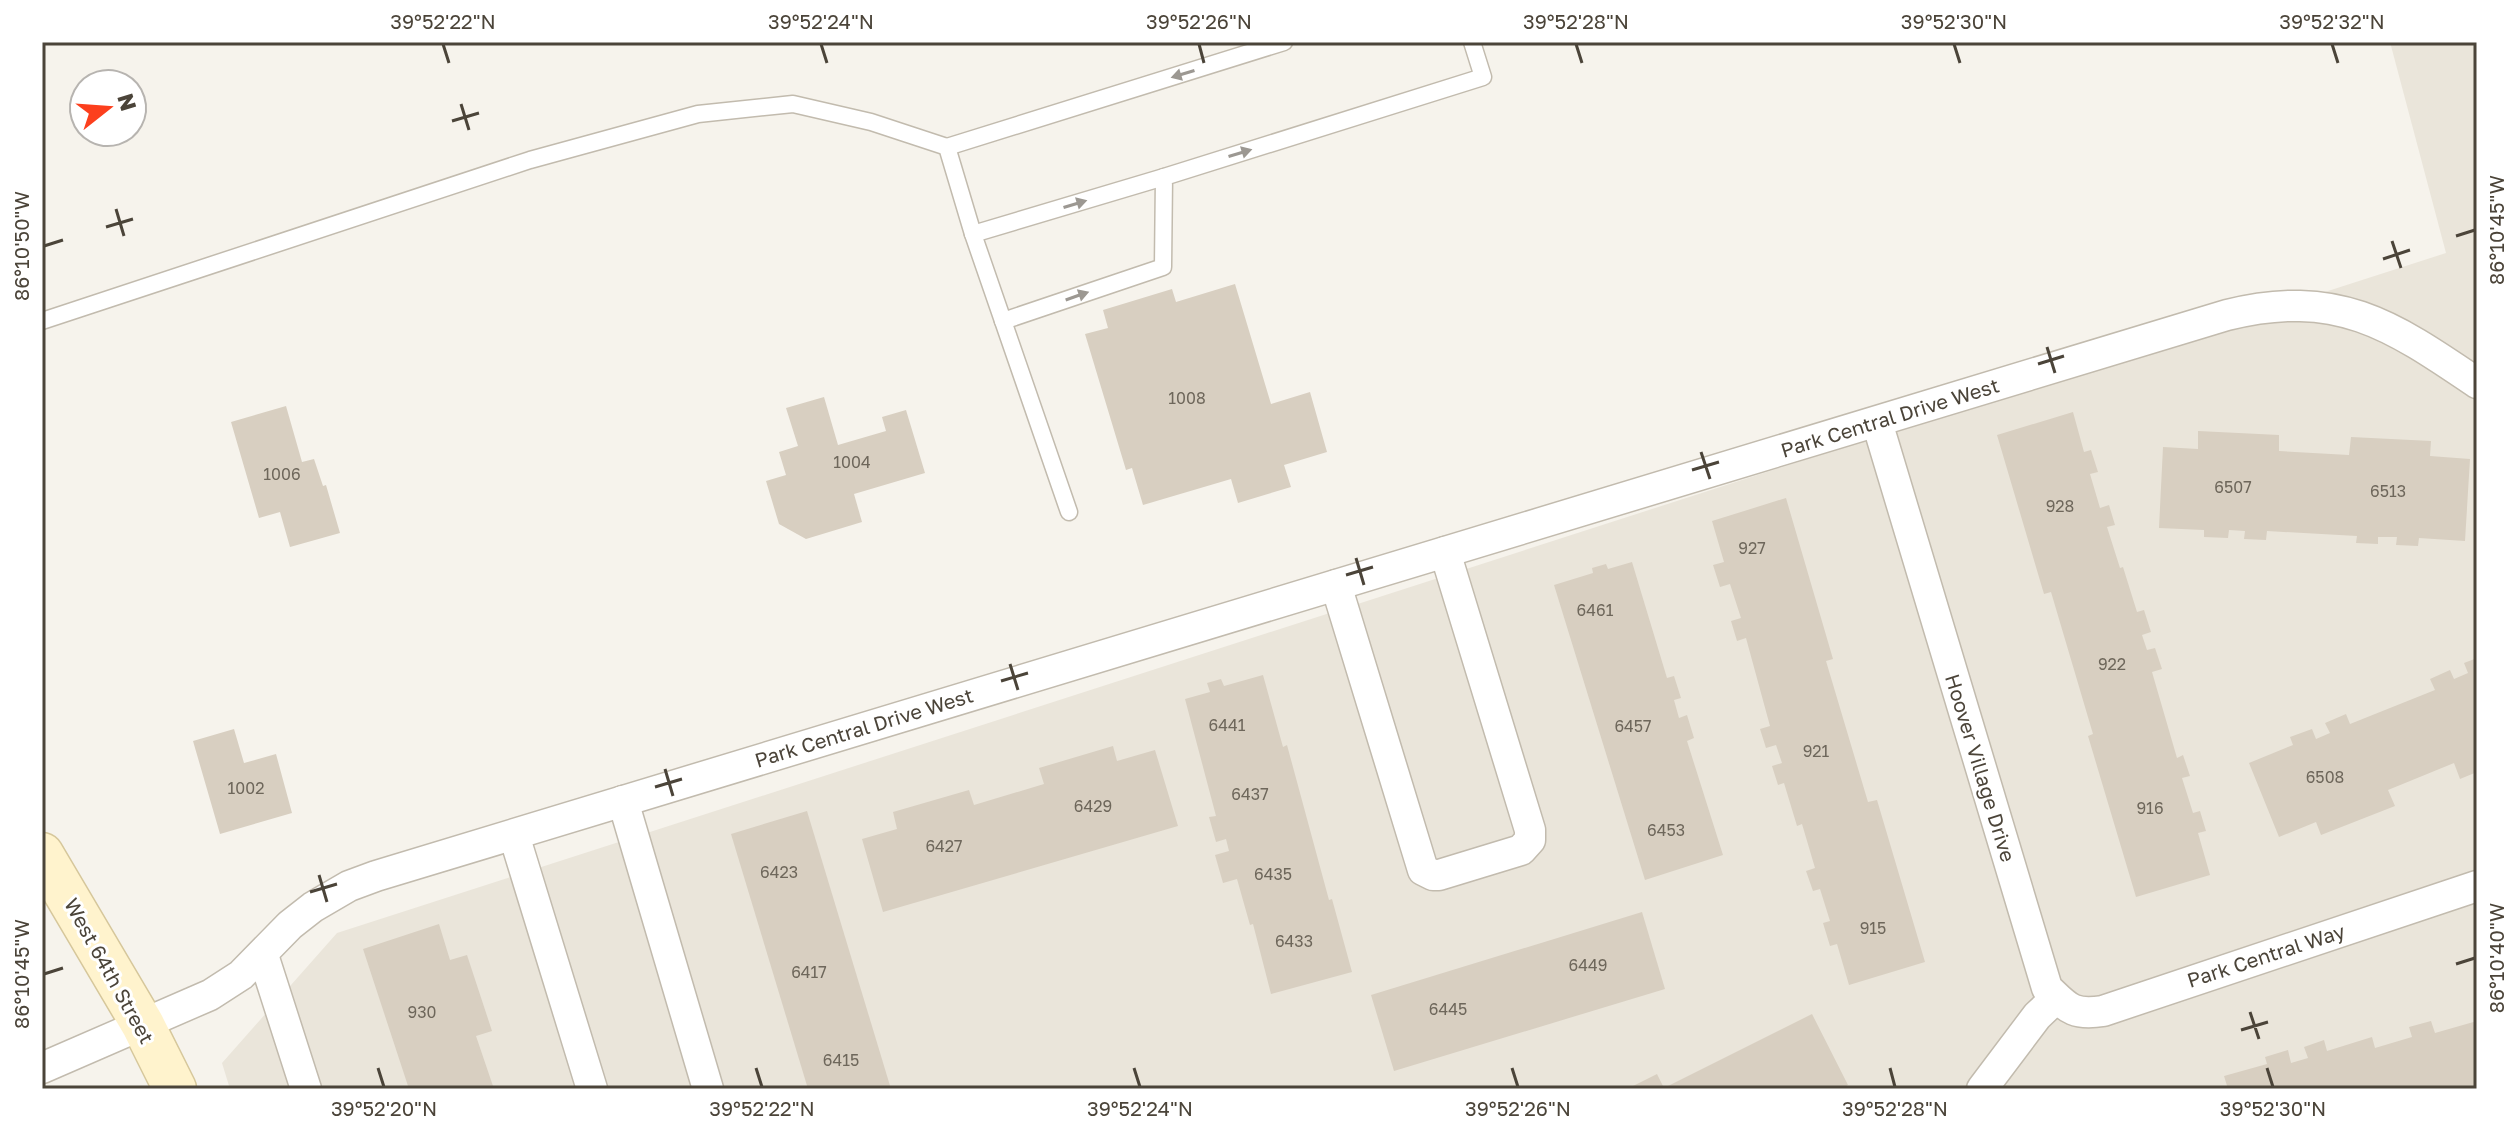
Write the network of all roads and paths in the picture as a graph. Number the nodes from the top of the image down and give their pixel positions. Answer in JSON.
{"nodes":[{"id":1,"x":1284,"y":42,"type":"edge"},
{"id":2,"x":1472,"y":42,"type":"edge"},
{"id":3,"x":947,"y":147,"type":"junction"},
{"id":4,"x":1164,"y":177,"type":"junction"},
{"id":5,"x":973,"y":234,"type":"junction"},
{"id":6,"x":42,"y":321,"type":"edge"},
{"id":7,"x":1003,"y":321,"type":"junction"},
{"id":8,"x":2477,"y":383,"type":"edge"},
{"id":9,"x":1877,"y":422,"type":"junction"},
{"id":10,"x":1069,"y":512,"type":"dead end"},
{"id":11,"x":1445,"y":552,"type":"junction"},
{"id":12,"x":1336,"y":585,"type":"junction"},
{"id":13,"x":623,"y":801,"type":"junction"},
{"id":14,"x":514,"y":835,"type":"junction"},
{"id":15,"x":42,"y":854,"type":"edge"},
{"id":16,"x":2477,"y":886,"type":"edge"},
{"id":17,"x":263,"y":955,"type":"junction"},
{"id":18,"x":2056,"y":998,"type":"junction"},
{"id":19,"x":143,"y":1025,"type":"junction"},
{"id":20,"x":42,"y":1068,"type":"edge"},
{"id":21,"x":175,"y":1089,"type":"edge"},
{"id":22,"x":306,"y":1089,"type":"edge"},
{"id":23,"x":592,"y":1089,"type":"edge"},
{"id":24,"x":708,"y":1089,"type":"edge"},
{"id":25,"x":1982,"y":1089,"type":"edge"}],
"edges":[{"from":1,"to":3,"type":"lane","one_way":true},
{"from":4,"to":2,"type":"lane","one_way":true},
{"from":3,"to":5,"type":"lane"},
{"from":3,"to":6,"type":"lane"},
{"from":5,"to":4,"type":"lane","one_way":true},
{"from":7,"to":4,"type":"lane","one_way":true},
{"from":5,"to":7,"type":"lane"},
{"from":7,"to":10,"type":"lane"},
{"from":8,"to":9,"type":"street","name":"Park Central Drive West"},
{"from":9,"to":11,"type":"street","name":"Park Central Drive West"},
{"from":9,"to":18,"type":"street","name":"Hoover Village Drive"},
{"from":11,"to":12,"type":"street","name":"Park Central Drive West"},
{"from":11,"to":12,"type":"street"},
{"from":12,"to":13,"type":"street","name":"Park Central Drive West"},
{"from":13,"to":14,"type":"street","name":"Park Central Drive West"},
{"from":13,"to":24,"type":"street"},
{"from":14,"to":17,"type":"street","name":"Park Central Drive West"},
{"from":14,"to":23,"type":"street"},
{"from":15,"to":19,"type":"street","name":"West 64th Street"},
{"from":16,"to":18,"type":"street","name":"Park Central Way"},
{"from":17,"to":19,"type":"street","name":"Park Central Drive West"},
{"from":17,"to":22,"type":"street"},
{"from":18,"to":25,"type":"street"},
{"from":19,"to":20,"type":"street","name":"Park Central Drive West"},
{"from":19,"to":21,"type":"street","name":"West 64th Street"}]}
